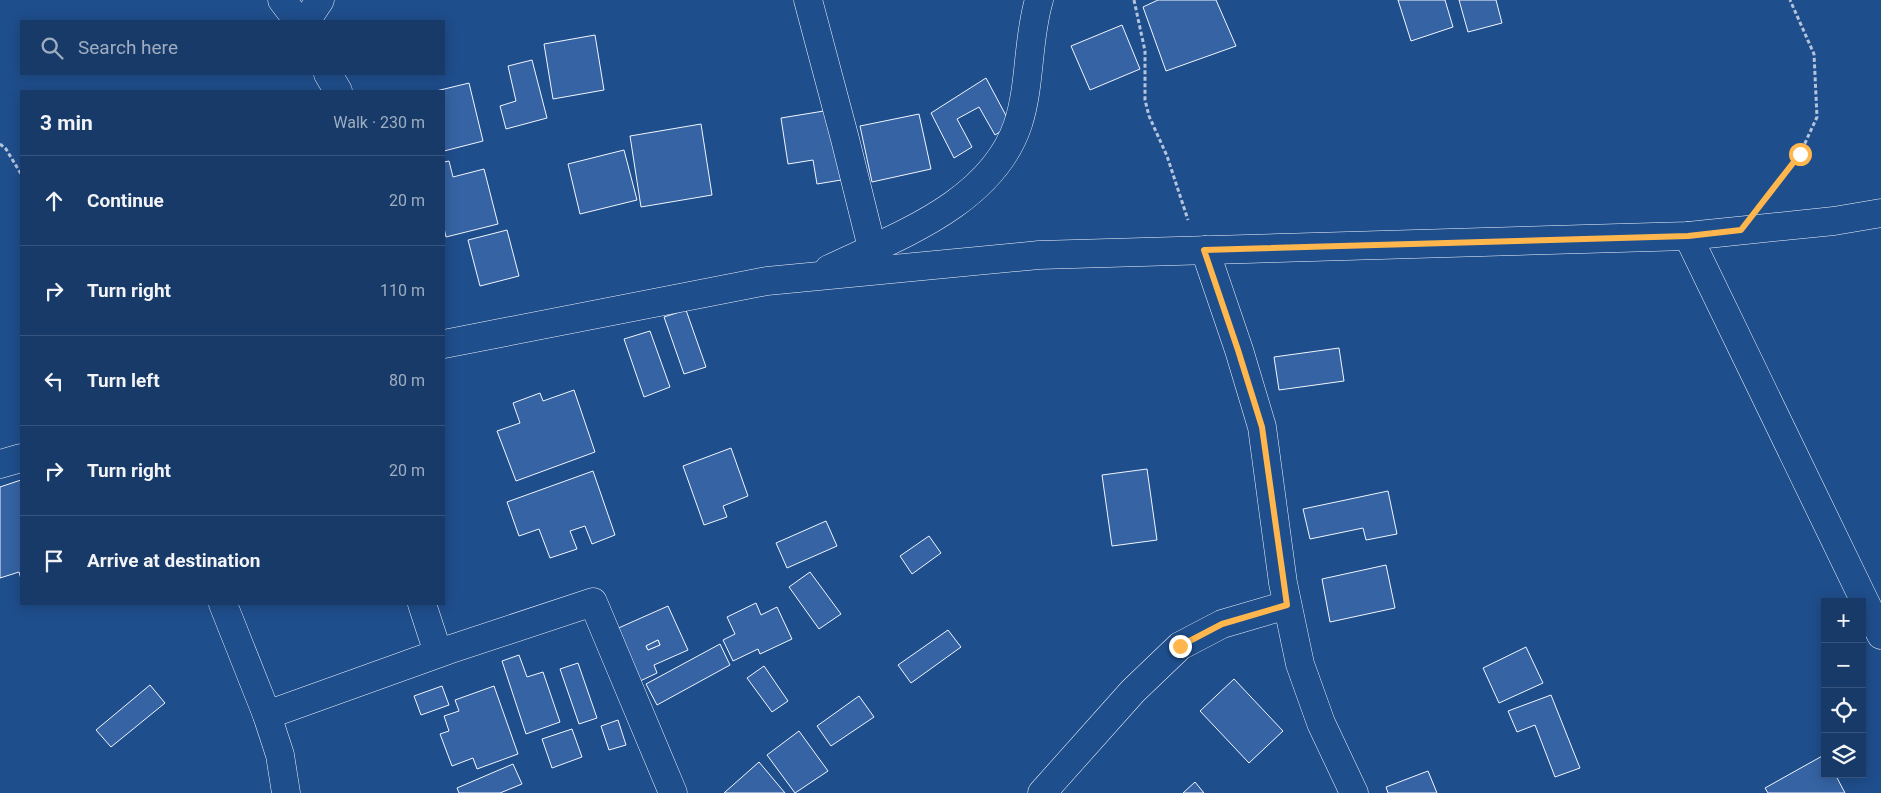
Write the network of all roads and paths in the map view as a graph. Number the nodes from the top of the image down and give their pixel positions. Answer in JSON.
{"nodes":[{"id":1,"x":282,"y":0,"type":"edge"},
{"id":2,"x":320,"y":0,"type":"edge"},
{"id":3,"x":808,"y":0,"type":"edge"},
{"id":4,"x":1039,"y":0,"type":"edge"},
{"id":5,"x":1134,"y":0,"type":"edge"},
{"id":6,"x":1790,"y":0,"type":"edge"},
{"id":7,"x":297,"y":20,"type":"edge"},
{"id":8,"x":307,"y":20,"type":"edge"},
{"id":9,"x":329,"y":75,"type":"edge"},
{"id":10,"x":337,"y":90,"type":"edge"},
{"id":11,"x":0,"y":144,"type":"edge"},
{"id":12,"x":20,"y":172,"type":"edge"},
{"id":13,"x":1881,"y":213,"type":"edge"},
{"id":14,"x":1741,"y":230,"type":"junction"},
{"id":15,"x":1688,"y":236,"type":"junction"},
{"id":16,"x":872,"y":248,"type":"junction"},
{"id":17,"x":1199,"y":250,"type":"junction"},
{"id":18,"x":812,"y":277,"type":"junction"},
{"id":19,"x":445,"y":344,"type":"edge"},
{"id":20,"x":20,"y":458,"type":"edge"},
{"id":21,"x":0,"y":464,"type":"edge"},
{"id":22,"x":223,"y":605,"type":"edge"},
{"id":23,"x":422,"y":605,"type":"edge"},
{"id":24,"x":1287,"y":605,"type":"junction"},
{"id":25,"x":1881,"y":635,"type":"edge"},
{"id":26,"x":438,"y":653,"type":"junction"},
{"id":27,"x":267,"y":715,"type":"junction"},
{"id":28,"x":286,"y":793,"type":"edge"},
{"id":29,"x":673,"y":793,"type":"edge"},
{"id":30,"x":1042,"y":793,"type":"edge"},
{"id":31,"x":1354,"y":793,"type":"edge"}],
"edges":[{"from":1,"to":7,"type":"street"},
{"from":2,"to":8,"type":"street"},
{"from":3,"to":16,"type":"street"},
{"from":4,"to":16,"type":"street"},
{"from":5,"to":17,"type":"path"},
{"from":6,"to":14,"type":"path"},
{"from":9,"to":10,"type":"street"},
{"from":11,"to":12,"type":"path"},
{"from":13,"to":14,"type":"street"},
{"from":14,"to":15,"type":"street"},
{"from":15,"to":17,"type":"street"},
{"from":15,"to":25,"type":"street"},
{"from":16,"to":18,"type":"street"},
{"from":17,"to":18,"type":"street"},
{"from":17,"to":24,"type":"street"},
{"from":18,"to":19,"type":"street"},
{"from":20,"to":21,"type":"street"},
{"from":22,"to":27,"type":"street"},
{"from":23,"to":26,"type":"street"},
{"from":24,"to":30,"type":"street"},
{"from":24,"to":31,"type":"street"},
{"from":26,"to":27,"type":"street"},
{"from":26,"to":29,"type":"street"},
{"from":27,"to":28,"type":"street"}]}
